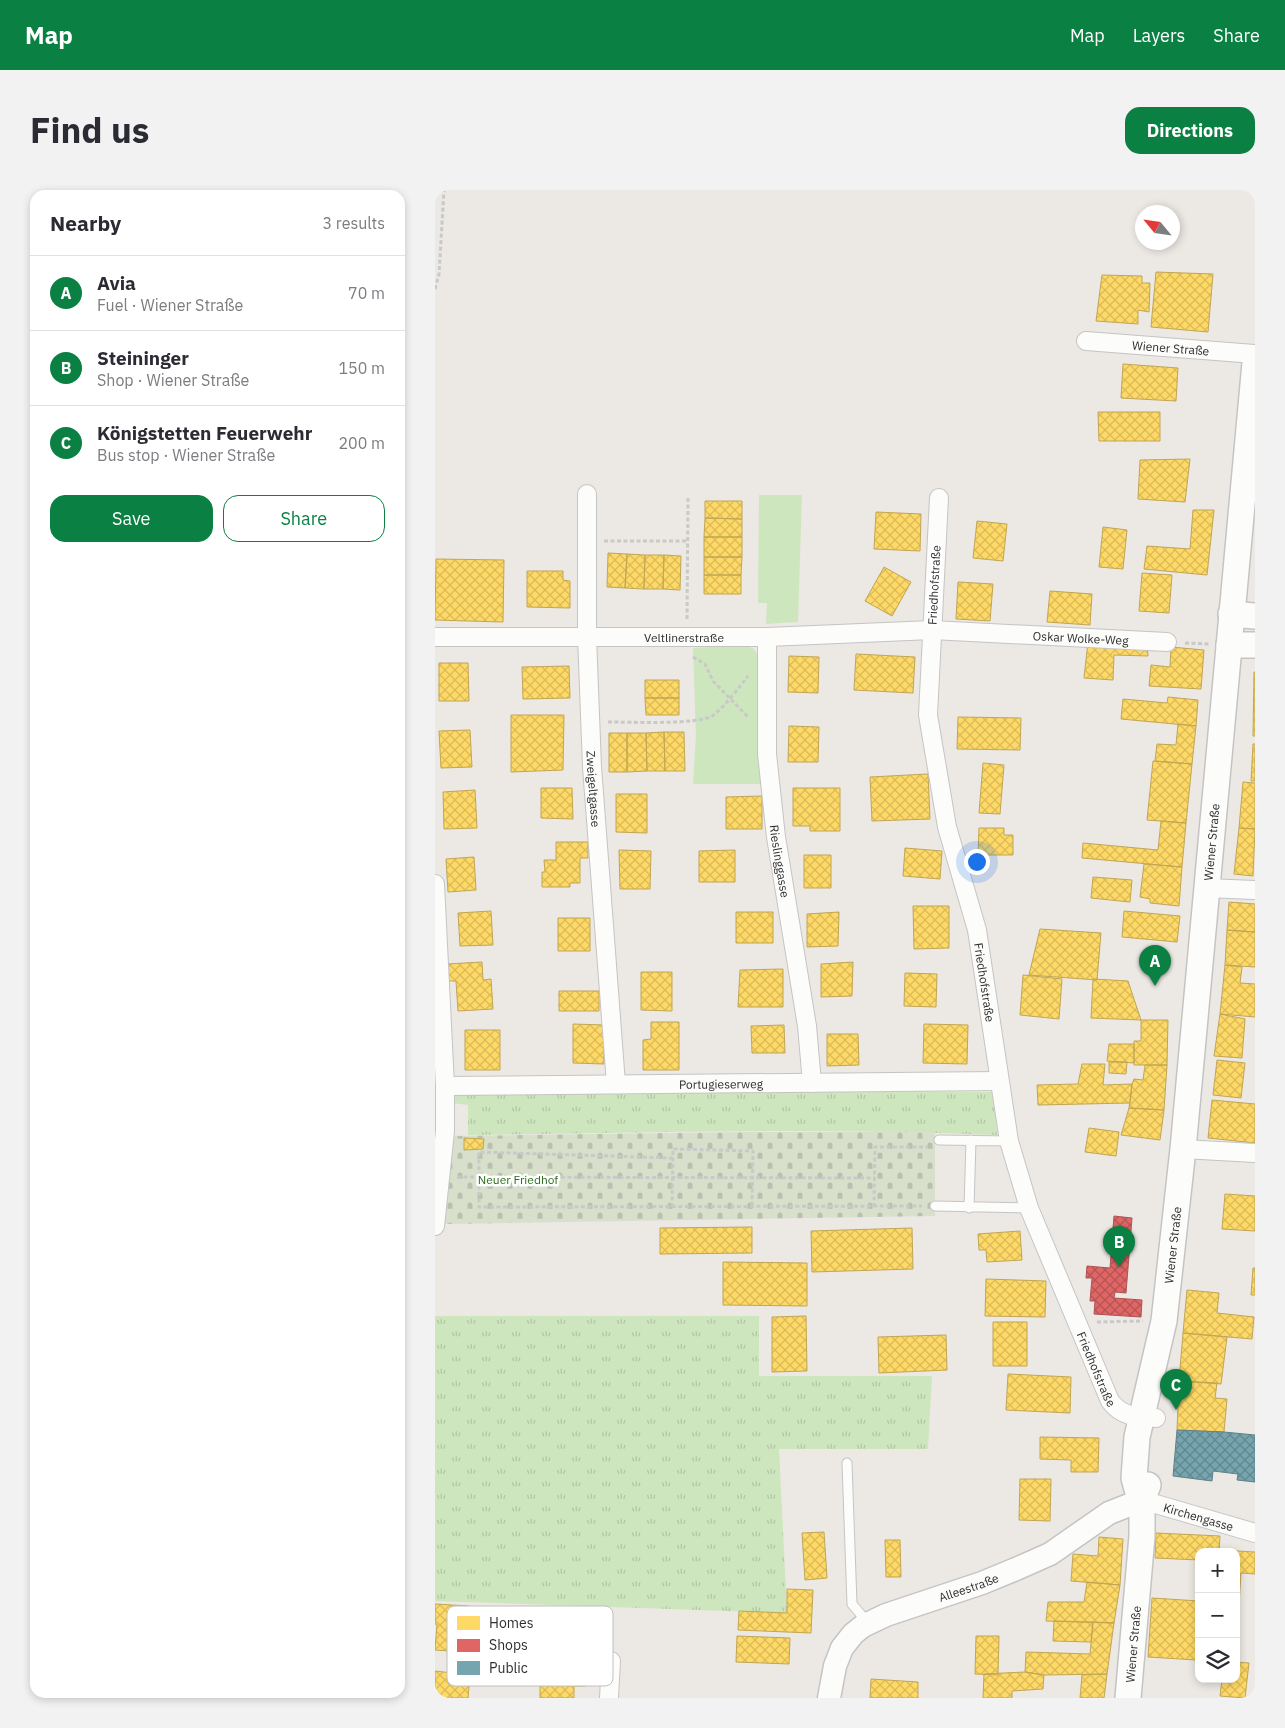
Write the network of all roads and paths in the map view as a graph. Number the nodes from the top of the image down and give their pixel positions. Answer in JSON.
{"nodes":[{"id":1,"x":444,"y":190,"type":"edge"},
{"id":2,"x":435,"y":289,"type":"edge"},
{"id":3,"x":1086,"y":341,"type":"dead end"},
{"id":4,"x":1255,"y":354,"type":"edge"},
{"id":5,"x":1255,"y":363,"type":"edge"},
{"id":6,"x":1249,"y":480,"type":"edge"},
{"id":7,"x":587,"y":494,"type":"dead end"},
{"id":8,"x":688,"y":498,"type":"dead end"},
{"id":9,"x":939,"y":498,"type":"dead end"},
{"id":10,"x":587,"y":540,"type":"junction"},
{"id":11,"x":688,"y":541,"type":"junction"},
{"id":12,"x":1243,"y":615,"type":"edge"},
{"id":13,"x":932,"y":630,"type":"junction"},
{"id":14,"x":587,"y":636,"type":"junction"},
{"id":15,"x":435,"y":637,"type":"edge"},
{"id":16,"x":687,"y":637,"type":"junction"},
{"id":17,"x":1167,"y":642,"type":"joint"},
{"id":18,"x":767,"y":643,"type":"junction"},
{"id":19,"x":1229,"y":644,"type":"junction"},
{"id":20,"x":1255,"y":645,"type":"edge"},
{"id":21,"x":693,"y":657,"type":"dead end"},
{"id":22,"x":729,"y":698,"type":"junction"},
{"id":23,"x":754,"y":718,"type":"dead end"},
{"id":24,"x":590,"y":722,"type":"junction"},
{"id":25,"x":435,"y":884,"type":"edge"},
{"id":26,"x":1206,"y":888,"type":"junction"},
{"id":27,"x":1255,"y":890,"type":"edge"},
{"id":28,"x":998,"y":1081,"type":"junction"},
{"id":29,"x":812,"y":1083,"type":"junction"},
{"id":30,"x":616,"y":1084,"type":"junction"},
{"id":31,"x":445,"y":1086,"type":"junction"},
{"id":32,"x":939,"y":1140,"type":"dead end"},
{"id":33,"x":971,"y":1140,"type":"junction"},
{"id":34,"x":1009,"y":1141,"type":"junction"},
{"id":35,"x":929,"y":1147,"type":"dead end"},
{"id":36,"x":1183,"y":1149,"type":"junction"},
{"id":37,"x":1255,"y":1154,"type":"edge"},
{"id":38,"x":673,"y":1158,"type":"junction"},
{"id":39,"x":441,"y":1177,"type":"junction"},
{"id":40,"x":479,"y":1177,"type":"junction"},
{"id":41,"x":672,"y":1178,"type":"junction"},
{"id":42,"x":752,"y":1178,"type":"junction"},
{"id":43,"x":875,"y":1178,"type":"junction"},
{"id":44,"x":935,"y":1206,"type":"joint"},
{"id":45,"x":672,"y":1207,"type":"junction"},
{"id":46,"x":752,"y":1207,"type":"junction"},
{"id":47,"x":874,"y":1207,"type":"junction"},
{"id":48,"x":969,"y":1208,"type":"junction"},
{"id":49,"x":1029,"y":1208,"type":"junction"},
{"id":50,"x":435,"y":1226,"type":"edge"},
{"id":51,"x":1164,"y":1321,"type":"junction"},
{"id":52,"x":1076,"y":1322,"type":"junction"},
{"id":53,"x":1148,"y":1418,"type":"junction"},
{"id":54,"x":847,"y":1463,"type":"dead end"},
{"id":55,"x":1142,"y":1500,"type":"junction"},
{"id":56,"x":1255,"y":1533,"type":"edge"},
{"id":57,"x":868,"y":1623,"type":"junction"},
{"id":58,"x":829,"y":1698,"type":"edge"},
{"id":59,"x":1128,"y":1698,"type":"edge"}],
"edges":[{"from":1,"to":2,"type":"path"},
{"from":3,"to":4,"type":"street","name":"Wiener Straße"},
{"from":5,"to":6,"type":"main road","name":"Wiener Straße"},
{"from":6,"to":12,"type":"main road","name":"Wiener Straße"},
{"from":7,"to":10,"type":"street","name":"Zweigeltgasse"},
{"from":8,"to":11,"type":"path"},
{"from":9,"to":13,"type":"street","name":"Friedhofstraße"},
{"from":10,"to":11,"type":"path"},
{"from":10,"to":14,"type":"street","name":"Zweigeltgasse"},
{"from":11,"to":16,"type":"path"},
{"from":12,"to":19,"type":"main road","name":"Wiener Straße"},
{"from":13,"to":17,"type":"street","name":"Oskar Wolke-Weg"},
{"from":13,"to":18,"type":"street","name":"Veltlinerstraße"},
{"from":13,"to":28,"type":"street","name":"Friedhofstraße"},
{"from":14,"to":15,"type":"street","name":"Veltlinerstraße"},
{"from":14,"to":16,"type":"street","name":"Veltlinerstraße"},
{"from":14,"to":24,"type":"street","name":"Zweigeltgasse"},
{"from":16,"to":18,"type":"street","name":"Veltlinerstraße"},
{"from":17,"to":19,"type":"path"},
{"from":18,"to":22,"type":"path"},
{"from":18,"to":29,"type":"street","name":"Rieslinggasse"},
{"from":19,"to":20,"type":"main road"},
{"from":19,"to":26,"type":"main road","name":"Wiener Straße"},
{"from":21,"to":22,"type":"path"},
{"from":22,"to":23,"type":"path"},
{"from":22,"to":24,"type":"path"},
{"from":24,"to":30,"type":"street","name":"Zweigeltgasse"},
{"from":25,"to":31,"type":"street"},
{"from":26,"to":27,"type":"street"},
{"from":26,"to":36,"type":"main road","name":"Wiener Straße"},
{"from":28,"to":29,"type":"street","name":"Portugieserweg"},
{"from":28,"to":34,"type":"street","name":"Friedhofstraße"},
{"from":29,"to":30,"type":"street","name":"Portugieserweg"},
{"from":30,"to":31,"type":"street","name":"Portugieserweg"},
{"from":31,"to":39,"type":"street"},
{"from":32,"to":33,"type":"lane"},
{"from":33,"to":34,"type":"lane"},
{"from":33,"to":48,"type":"lane"},
{"from":34,"to":49,"type":"street","name":"Friedhofstraße"},
{"from":35,"to":43,"type":"path"},
{"from":36,"to":37,"type":"street"},
{"from":36,"to":51,"type":"main road","name":"Wiener Straße"},
{"from":38,"to":40,"type":"path"},
{"from":38,"to":41,"type":"path"},
{"from":38,"to":42,"type":"path"},
{"from":39,"to":40,"type":"path"},
{"from":39,"to":50,"type":"street"},
{"from":40,"to":41,"type":"path"},
{"from":40,"to":45,"type":"path"},
{"from":41,"to":42,"type":"path"},
{"from":41,"to":45,"type":"path"},
{"from":42,"to":43,"type":"path"},
{"from":42,"to":46,"type":"path"},
{"from":43,"to":47,"type":"path"},
{"from":44,"to":47,"type":"path"},
{"from":44,"to":48,"type":"lane"},
{"from":45,"to":46,"type":"path"},
{"from":46,"to":47,"type":"path"},
{"from":48,"to":49,"type":"lane"},
{"from":49,"to":52,"type":"street","name":"Friedhofstraße"},
{"from":51,"to":52,"type":"path"},
{"from":51,"to":53,"type":"main road","name":"Wiener Straße"},
{"from":52,"to":53,"type":"street","name":"Friedhofstraße"},
{"from":53,"to":55,"type":"main road","name":"Wiener Straße"},
{"from":54,"to":57,"type":"lane"},
{"from":55,"to":56,"type":"street","name":"Kirchengasse"},
{"from":55,"to":57,"type":"street","name":"Alleestraße"},
{"from":55,"to":59,"type":"main road","name":"Wiener Straße"},
{"from":57,"to":58,"type":"street","name":"Alleestraße"}]}
